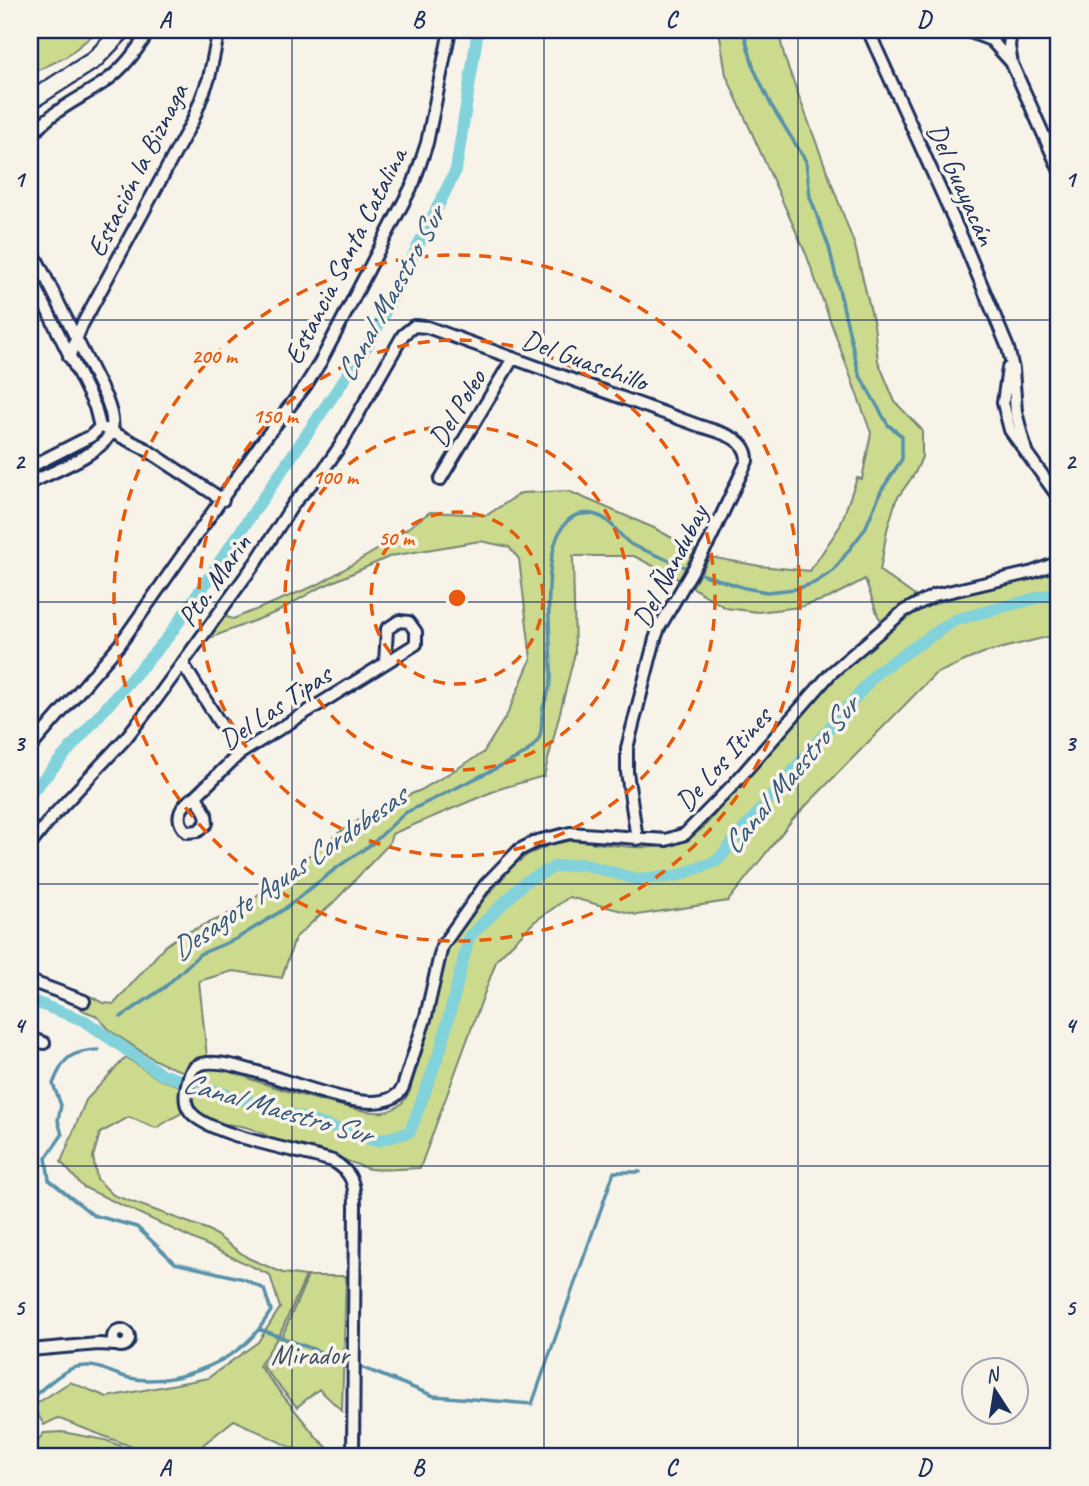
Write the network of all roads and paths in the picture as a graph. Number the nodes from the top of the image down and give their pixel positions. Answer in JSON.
{"nodes":[{"id":1,"x":123,"y":30,"type":"edge"},
{"id":2,"x":150,"y":30,"type":"edge"},
{"id":3,"x":219,"y":30,"type":"edge"},
{"id":4,"x":450,"y":30,"type":"edge"},
{"id":5,"x":868,"y":30,"type":"edge"},
{"id":6,"x":965,"y":30,"type":"edge"},
{"id":7,"x":1011,"y":30,"type":"edge"},
{"id":8,"x":991,"y":40,"type":"junction"},
{"id":9,"x":1012,"y":64,"type":"junction"},
{"id":10,"x":51,"y":86,"type":"junction"},
{"id":11,"x":30,"y":93,"type":"edge"},
{"id":12,"x":30,"y":101,"type":"edge"},
{"id":13,"x":30,"y":139,"type":"edge"},
{"id":14,"x":1059,"y":169,"type":"edge"},
{"id":15,"x":30,"y":246,"type":"edge"},
{"id":16,"x":30,"y":275,"type":"edge"},
{"id":17,"x":414,"y":326,"type":"joint"},
{"id":18,"x":55,"y":330,"type":"junction"},
{"id":19,"x":77,"y":330,"type":"junction"},
{"id":20,"x":69,"y":357,"type":"junction"},
{"id":21,"x":513,"y":358,"type":"junction"},
{"id":22,"x":106,"y":429,"type":"junction"},
{"id":23,"x":740,"y":442,"type":"joint"},
{"id":24,"x":30,"y":467,"type":"edge"},
{"id":25,"x":440,"y":480,"type":"dead end"},
{"id":26,"x":30,"y":484,"type":"edge"},
{"id":27,"x":1059,"y":498,"type":"edge"},
{"id":28,"x":223,"y":500,"type":"junction"},
{"id":29,"x":1059,"y":562,"type":"edge"},
{"id":30,"x":385,"y":663,"type":"dead end"},
{"id":31,"x":183,"y":664,"type":"junction"},
{"id":32,"x":30,"y":748,"type":"edge"},
{"id":33,"x":239,"y":754,"type":"junction"},
{"id":34,"x":196,"y":796,"type":"dead end"},
{"id":35,"x":637,"y":839,"type":"junction"},
{"id":36,"x":30,"y":845,"type":"edge"},
{"id":37,"x":30,"y":981,"type":"edge"},
{"id":38,"x":84,"y":1001,"type":"dead end"},
{"id":39,"x":30,"y":1038,"type":"edge"},
{"id":40,"x":44,"y":1043,"type":"dead end"},
{"id":41,"x":115,"y":1339,"type":"dead end"},
{"id":42,"x":30,"y":1350,"type":"edge"},
{"id":43,"x":353,"y":1456,"type":"edge"}],
"edges":[{"from":1,"to":10,"type":"main road"},
{"from":2,"to":13,"type":"street"},
{"from":3,"to":19,"type":"street","name":"Estación la Biznaga"},
{"from":4,"to":28,"type":"street","name":"Estancia Santa Catalina"},
{"from":5,"to":27,"type":"street","name":"Del Guayacán"},
{"from":6,"to":8,"type":"street"},
{"from":7,"to":8,"type":"street"},
{"from":7,"to":9,"type":"street"},
{"from":8,"to":9,"type":"street"},
{"from":9,"to":14,"type":"street"},
{"from":10,"to":11,"type":"main road"},
{"from":10,"to":12,"type":"main road"},
{"from":15,"to":19,"type":"street"},
{"from":16,"to":18,"type":"street"},
{"from":17,"to":21,"type":"street","name":"Del Guaschillo"},
{"from":17,"to":31,"type":"street","name":"Pto. Marin"},
{"from":18,"to":19,"type":"street"},
{"from":18,"to":20,"type":"street"},
{"from":19,"to":20,"type":"street","name":"Estación la Biznaga"},
{"from":19,"to":22,"type":"street"},
{"from":20,"to":22,"type":"street"},
{"from":21,"to":23,"type":"street","name":"Del Guaschillo"},
{"from":21,"to":25,"type":"street","name":"Del Poleo"},
{"from":22,"to":24,"type":"street"},
{"from":22,"to":26,"type":"street"},
{"from":22,"to":28,"type":"street"},
{"from":23,"to":35,"type":"street","name":"Del Ñandubay"},
{"from":28,"to":32,"type":"street","name":"Estancia Santa Catalina"},
{"from":29,"to":35,"type":"street","name":"De Los Itines"},
{"from":30,"to":33,"type":"street","name":"Del Las Tipas"},
{"from":31,"to":33,"type":"street"},
{"from":31,"to":36,"type":"street","name":"Pto. Marin"},
{"from":33,"to":34,"type":"street","name":"Del Las Tipas"},
{"from":35,"to":43,"type":"street","name":"De Los Itines"},
{"from":37,"to":38,"type":"street"},
{"from":39,"to":40,"type":"street"},
{"from":41,"to":42,"type":"street"}]}
